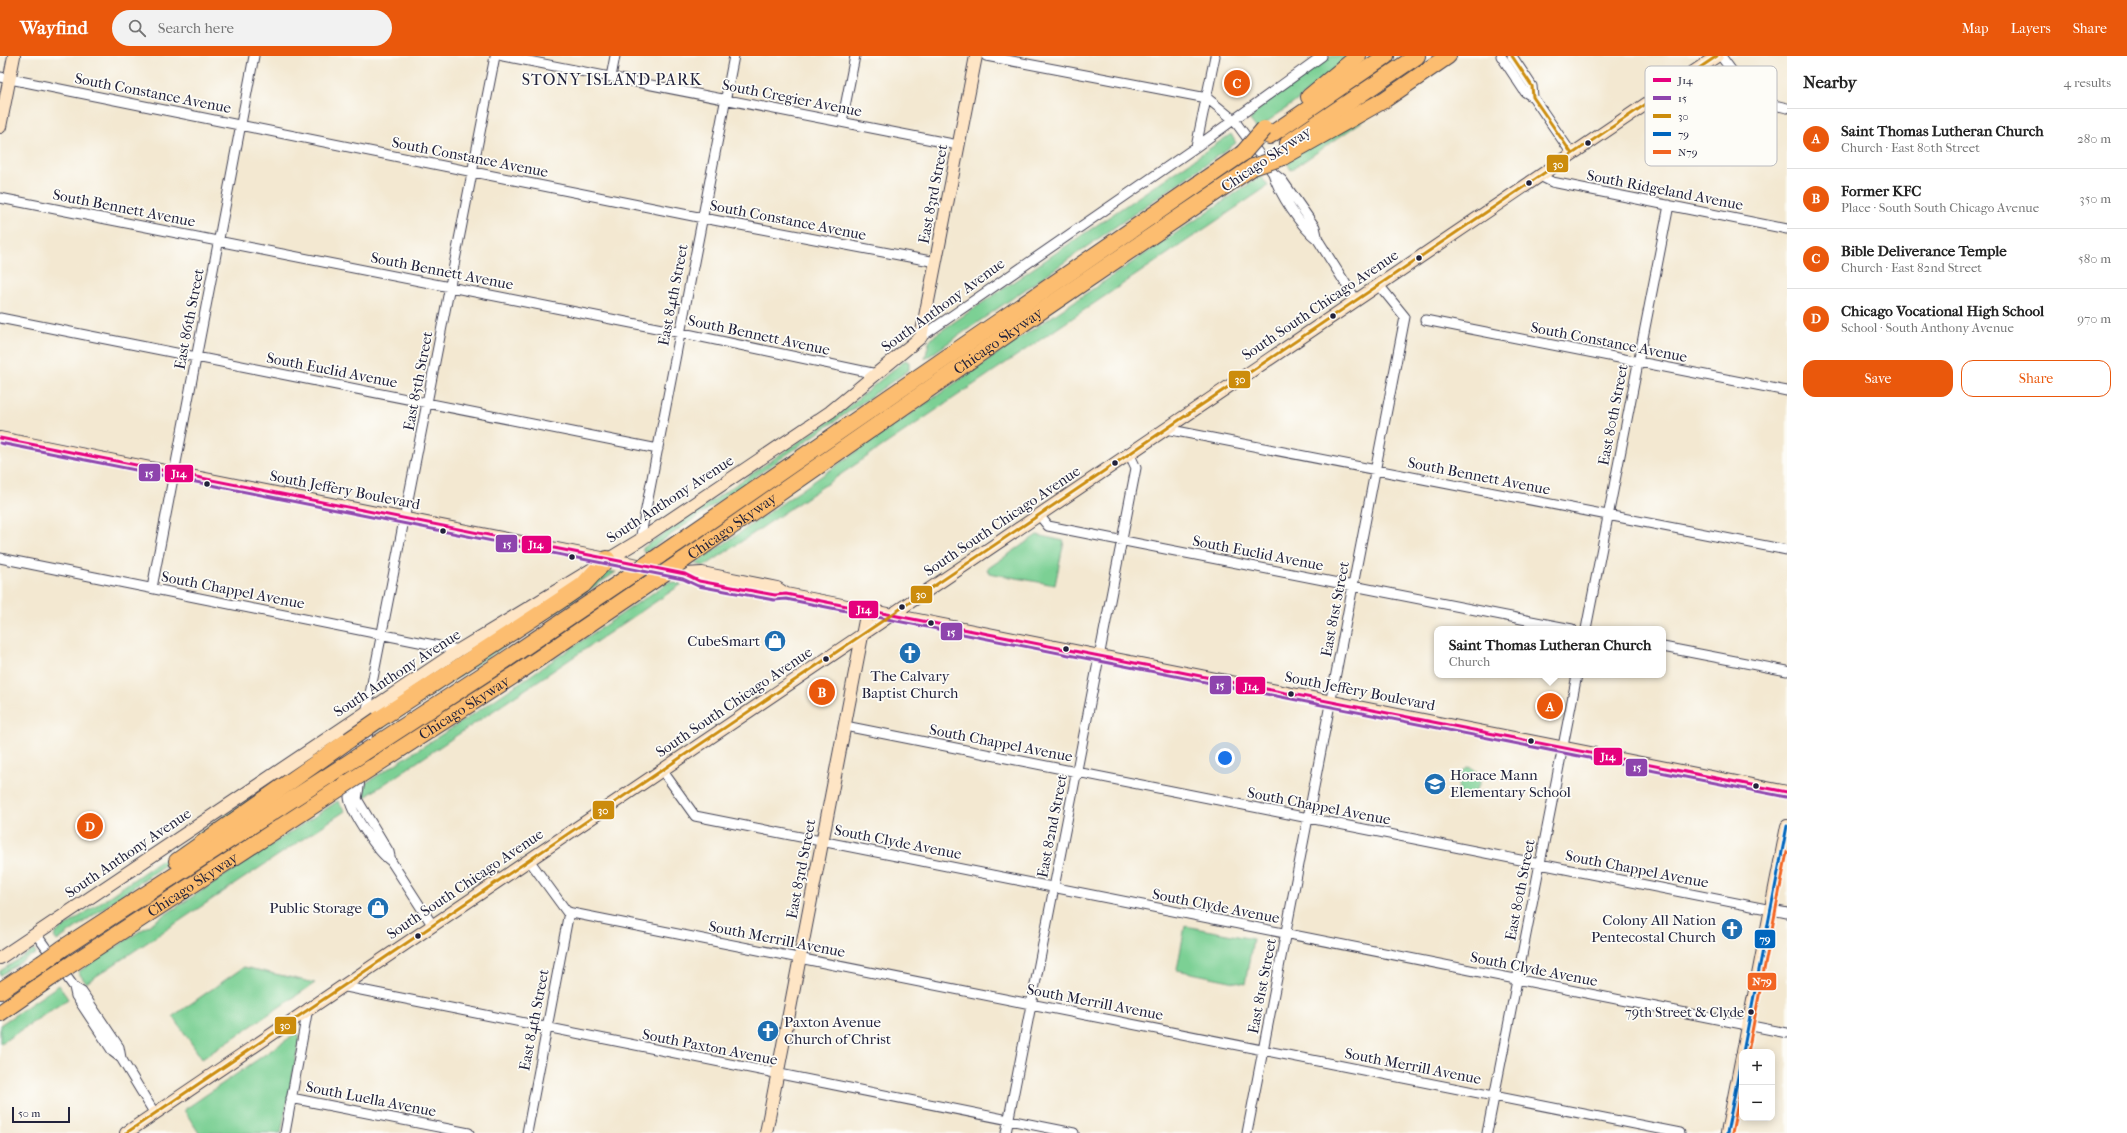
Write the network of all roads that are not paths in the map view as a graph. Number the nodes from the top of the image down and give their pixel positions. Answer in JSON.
{"nodes":[{"id":1,"x":14,"y":56,"type":"edge"},
{"id":2,"x":254,"y":56,"type":"edge"},
{"id":3,"x":495,"y":56,"type":"edge"},
{"id":4,"x":503,"y":56,"type":"edge"},
{"id":5,"x":615,"y":56,"type":"edge"},
{"id":6,"x":734,"y":56,"type":"edge"},
{"id":7,"x":855,"y":56,"type":"edge"},
{"id":8,"x":976,"y":56,"type":"edge"},
{"id":9,"x":986,"y":56,"type":"edge"},
{"id":10,"x":1215,"y":56,"type":"edge"},
{"id":11,"x":1322,"y":56,"type":"edge"},
{"id":12,"x":1358,"y":56,"type":"edge"},
{"id":13,"x":1386,"y":56,"type":"edge"},
{"id":14,"x":1417,"y":56,"type":"edge"},
{"id":15,"x":1448,"y":56,"type":"edge"},
{"id":16,"x":1501,"y":56,"type":"edge"},
{"id":17,"x":1512,"y":56,"type":"edge"},
{"id":18,"x":1717,"y":56,"type":"edge"},
{"id":19,"x":1721,"y":56,"type":"edge"},
{"id":20,"x":1702,"y":66,"type":"edge"},
{"id":21,"x":1728,"y":66,"type":"edge"},
{"id":22,"x":611,"y":77,"type":"junction"},
{"id":23,"x":5,"y":78,"type":"edge"},
{"id":24,"x":1533,"y":97,"type":"junction"},
{"id":25,"x":1207,"y":98,"type":"junction"},
{"id":26,"x":726,"y":99,"type":"junction"},
{"id":27,"x":1645,"y":105,"type":"edge"},
{"id":28,"x":1777,"y":106,"type":"edge"},
{"id":29,"x":1787,"y":108,"type":"edge"},
{"id":30,"x":1234,"y":120,"type":"junction"},
{"id":31,"x":842,"y":122,"type":"junction"},
{"id":32,"x":241,"y":125,"type":"junction"},
{"id":33,"x":0,"y":127,"type":"edge"},
{"id":34,"x":1266,"y":132,"type":"junction"},
{"id":35,"x":958,"y":145,"type":"junction"},
{"id":36,"x":1196,"y":147,"type":"junction"},
{"id":37,"x":1281,"y":153,"type":"junction"},
{"id":38,"x":1572,"y":154,"type":"junction"},
{"id":39,"x":472,"y":172,"type":"junction"},
{"id":40,"x":1540,"y":176,"type":"junction"},
{"id":41,"x":0,"y":198,"type":"edge"},
{"id":42,"x":1669,"y":205,"type":"junction"},
{"id":43,"x":703,"y":218,"type":"junction"},
{"id":44,"x":1787,"y":229,"type":"edge"},
{"id":45,"x":218,"y":241,"type":"junction"},
{"id":46,"x":936,"y":262,"type":"junction"},
{"id":47,"x":1379,"y":285,"type":"junction"},
{"id":48,"x":450,"y":287,"type":"junction"},
{"id":49,"x":1356,"y":300,"type":"junction"},
{"id":50,"x":0,"y":318,"type":"edge"},
{"id":51,"x":1425,"y":320,"type":"dead end"},
{"id":52,"x":680,"y":333,"type":"junction"},
{"id":53,"x":921,"y":337,"type":"junction"},
{"id":54,"x":196,"y":357,"type":"junction"},
{"id":55,"x":1638,"y":362,"type":"junction"},
{"id":56,"x":877,"y":374,"type":"junction"},
{"id":57,"x":1787,"y":391,"type":"edge"},
{"id":58,"x":428,"y":404,"type":"junction"},
{"id":59,"x":1166,"y":429,"type":"junction"},
{"id":60,"x":0,"y":438,"type":"edge"},
{"id":61,"x":658,"y":449,"type":"junction"},
{"id":62,"x":1130,"y":455,"type":"junction"},
{"id":63,"x":1376,"y":470,"type":"junction"},
{"id":64,"x":174,"y":473,"type":"junction"},
{"id":65,"x":1039,"y":515,"type":"junction"},
{"id":66,"x":1608,"y":515,"type":"junction"},
{"id":67,"x":406,"y":519,"type":"junction"},
{"id":68,"x":640,"y":540,"type":"junction"},
{"id":69,"x":1122,"y":541,"type":"junction"},
{"id":70,"x":1787,"y":550,"type":"edge"},
{"id":71,"x":0,"y":558,"type":"edge"},
{"id":72,"x":606,"y":559,"type":"junction"},
{"id":73,"x":683,"y":567,"type":"junction"},
{"id":74,"x":1353,"y":586,"type":"junction"},
{"id":75,"x":152,"y":588,"type":"junction"},
{"id":76,"x":868,"y":610,"type":"junction"},
{"id":77,"x":891,"y":615,"type":"junction"},
{"id":78,"x":1557,"y":626,"type":"edge"},
{"id":79,"x":1587,"y":626,"type":"edge"},
{"id":80,"x":382,"y":634,"type":"junction"},
{"id":81,"x":863,"y":634,"type":"junction"},
{"id":82,"x":1666,"y":648,"type":"edge"},
{"id":83,"x":459,"y":650,"type":"junction"},
{"id":84,"x":1099,"y":656,"type":"junction"},
{"id":85,"x":1787,"y":671,"type":"edge"},
{"id":86,"x":1575,"y":678,"type":"edge"},
{"id":87,"x":1331,"y":702,"type":"junction"},
{"id":88,"x":373,"y":715,"type":"junction"},
{"id":89,"x":845,"y":726,"type":"junction"},
{"id":90,"x":1562,"y":747,"type":"junction"},
{"id":91,"x":662,"y":770,"type":"junction"},
{"id":92,"x":1077,"y":772,"type":"junction"},
{"id":93,"x":1787,"y":792,"type":"edge"},
{"id":94,"x":1308,"y":818,"type":"junction"},
{"id":95,"x":1787,"y":826,"type":"edge"},
{"id":96,"x":823,"y":842,"type":"junction"},
{"id":97,"x":529,"y":860,"type":"junction"},
{"id":98,"x":1539,"y":864,"type":"junction"},
{"id":99,"x":1054,"y":888,"type":"junction"},
{"id":100,"x":1771,"y":910,"type":"junction"},
{"id":101,"x":570,"y":912,"type":"junction"},
{"id":102,"x":1787,"y":913,"type":"edge"},
{"id":103,"x":96,"y":926,"type":"junction"},
{"id":104,"x":432,"y":926,"type":"junction"},
{"id":105,"x":36,"y":934,"type":"junction"},
{"id":106,"x":1286,"y":934,"type":"junction"},
{"id":107,"x":0,"y":958,"type":"edge"},
{"id":108,"x":800,"y":958,"type":"junction"},
{"id":109,"x":1517,"y":980,"type":"junction"},
{"id":110,"x":341,"y":986,"type":"junction"},
{"id":111,"x":0,"y":991,"type":"edge"},
{"id":112,"x":1032,"y":1004,"type":"junction"},
{"id":113,"x":308,"y":1008,"type":"junction"},
{"id":114,"x":0,"y":1013,"type":"edge"},
{"id":115,"x":1748,"y":1026,"type":"junction"},
{"id":116,"x":547,"y":1028,"type":"junction"},
{"id":117,"x":1787,"y":1033,"type":"edge"},
{"id":118,"x":1744,"y":1049,"type":"edge"},
{"id":119,"x":1264,"y":1050,"type":"junction"},
{"id":120,"x":1739,"y":1071,"type":"edge"},
{"id":121,"x":778,"y":1075,"type":"junction"},
{"id":122,"x":1494,"y":1096,"type":"junction"},
{"id":123,"x":292,"y":1098,"type":"junction"},
{"id":124,"x":155,"y":1114,"type":"junction"},
{"id":125,"x":1009,"y":1120,"type":"junction"},
{"id":126,"x":126,"y":1133,"type":"edge"},
{"id":127,"x":285,"y":1133,"type":"edge"},
{"id":128,"x":469,"y":1133,"type":"edge"},
{"id":129,"x":527,"y":1133,"type":"edge"},
{"id":130,"x":766,"y":1133,"type":"edge"},
{"id":131,"x":1006,"y":1133,"type":"edge"},
{"id":132,"x":1074,"y":1133,"type":"edge"},
{"id":133,"x":1248,"y":1133,"type":"edge"},
{"id":134,"x":1487,"y":1133,"type":"edge"},
{"id":135,"x":1680,"y":1133,"type":"edge"},
{"id":136,"x":1727,"y":1133,"type":"edge"}],
"edges":[{"from":1,"to":23,"type":"main road"},
{"from":2,"to":32,"type":"street","name":"East 86th Street"},
{"from":3,"to":39,"type":"street","name":"East 85th Street"},
{"from":4,"to":22,"type":"street","name":"South Cregier Avenue"},
{"from":5,"to":22,"type":"street"},
{"from":6,"to":26,"type":"street","name":"East 84th Street"},
{"from":7,"to":31,"type":"street"},
{"from":8,"to":35,"type":"main road","name":"East 83rd Street"},
{"from":9,"to":25,"type":"street"},
{"from":10,"to":25,"type":"street"},
{"from":11,"to":30,"type":"street","name":"South Anthony Avenue"},
{"from":12,"to":34,"type":"highway"},
{"from":13,"to":34,"type":"highway","name":"Chicago Skyway"},
{"from":14,"to":37,"type":"highway","name":"Chicago Skyway"},
{"from":15,"to":37,"type":"highway"},
{"from":16,"to":24,"type":"street"},
{"from":17,"to":24,"type":"street"},
{"from":18,"to":20,"type":"main road","name":"South South Chicago Avenue"},
{"from":19,"to":21,"type":"street"},
{"from":22,"to":26,"type":"street","name":"South Cregier Avenue"},
{"from":23,"to":32,"type":"street","name":"South Constance Avenue"},
{"from":23,"to":33,"type":"main road"},
{"from":24,"to":38,"type":"street"},
{"from":25,"to":30,"type":"street"},
{"from":25,"to":36,"type":"street"},
{"from":26,"to":31,"type":"street","name":"South Cregier Avenue"},
{"from":26,"to":43,"type":"street","name":"East 84th Street"},
{"from":27,"to":38,"type":"main road","name":"South South Chicago Avenue"},
{"from":28,"to":29,"type":"street"},
{"from":30,"to":36,"type":"street","name":"South Anthony Avenue"},
{"from":30,"to":49,"type":"street"},
{"from":31,"to":35,"type":"street","name":"South Cregier Avenue"},
{"from":32,"to":39,"type":"street","name":"South Constance Avenue"},
{"from":32,"to":45,"type":"street","name":"East 86th Street"},
{"from":34,"to":103,"type":"highway","name":"Chicago Skyway","bridge":true},
{"from":35,"to":46,"type":"main road","name":"East 83rd Street"},
{"from":36,"to":53,"type":"street","name":"South Anthony Avenue"},
{"from":37,"to":73,"type":"highway","name":"Chicago Skyway","bridge":true},
{"from":38,"to":40,"type":"main road","name":"South South Chicago Avenue"},
{"from":39,"to":43,"type":"street","name":"South Constance Avenue"},
{"from":39,"to":48,"type":"street","name":"East 85th Street"},
{"from":40,"to":42,"type":"street","name":"South Ridgeland Avenue"},
{"from":40,"to":47,"type":"main road","name":"South South Chicago Avenue"},
{"from":41,"to":45,"type":"street","name":"South Bennett Avenue"},
{"from":42,"to":44,"type":"street","name":"South Ridgeland Avenue"},
{"from":42,"to":55,"type":"street","name":"East 80th Street"},
{"from":43,"to":46,"type":"street","name":"South Constance Avenue"},
{"from":43,"to":52,"type":"street","name":"East 84th Street"},
{"from":45,"to":48,"type":"street","name":"South Bennett Avenue"},
{"from":45,"to":54,"type":"street","name":"East 86th Street"},
{"from":46,"to":53,"type":"main road","name":"East 83rd Street"},
{"from":47,"to":49,"type":"main road","name":"South South Chicago Avenue"},
{"from":47,"to":63,"type":"street","name":"East 81st Street"},
{"from":48,"to":52,"type":"street","name":"South Bennett Avenue"},
{"from":48,"to":58,"type":"street","name":"East 85th Street"},
{"from":49,"to":59,"type":"main road","name":"South South Chicago Avenue"},
{"from":50,"to":54,"type":"street","name":"South Euclid Avenue"},
{"from":51,"to":55,"type":"street","name":"South Constance Avenue"},
{"from":52,"to":56,"type":"street","name":"South Bennett Avenue"},
{"from":52,"to":61,"type":"street","name":"East 84th Street"},
{"from":53,"to":56,"type":"main road","name":"South Anthony Avenue"},
{"from":54,"to":58,"type":"street","name":"South Euclid Avenue"},
{"from":54,"to":64,"type":"street","name":"East 86th Street"},
{"from":55,"to":57,"type":"street","name":"South Constance Avenue"},
{"from":55,"to":66,"type":"street","name":"East 80th Street"},
{"from":56,"to":68,"type":"main road","name":"South Anthony Avenue"},
{"from":58,"to":61,"type":"street","name":"South Euclid Avenue"},
{"from":58,"to":67,"type":"street","name":"East 85th Street"},
{"from":59,"to":62,"type":"main road","name":"South South Chicago Avenue"},
{"from":59,"to":63,"type":"street","name":"South Bennett Avenue"},
{"from":60,"to":64,"type":"main road","name":"South Jeffery Boulevard"},
{"from":61,"to":68,"type":"street","name":"East 84th Street"},
{"from":62,"to":65,"type":"main road","name":"South South Chicago Avenue"},
{"from":62,"to":69,"type":"street","name":"East 82nd Street"},
{"from":63,"to":66,"type":"street","name":"South Bennett Avenue"},
{"from":63,"to":74,"type":"street","name":"East 81st Street"},
{"from":64,"to":67,"type":"main road","name":"South Jeffery Boulevard"},
{"from":64,"to":75,"type":"street","name":"East 86th Street"},
{"from":65,"to":69,"type":"street","name":"South Euclid Avenue"},
{"from":65,"to":77,"type":"main road","name":"South South Chicago Avenue"},
{"from":66,"to":70,"type":"street","name":"South Bennett Avenue"},
{"from":66,"to":79,"type":"street","name":"East 80th Street"},
{"from":67,"to":72,"type":"main road","name":"South Jeffery Boulevard"},
{"from":67,"to":80,"type":"street","name":"East 85th Street"},
{"from":68,"to":72,"type":"main road","name":"South Anthony Avenue"},
{"from":69,"to":74,"type":"street","name":"South Euclid Avenue"},
{"from":69,"to":84,"type":"street","name":"East 82nd Street"},
{"from":71,"to":75,"type":"street","name":"South Chappel Avenue"},
{"from":72,"to":73,"type":"main road","name":"South Jeffery Boulevard"},
{"from":72,"to":83,"type":"main road","name":"South Anthony Avenue"},
{"from":72,"to":88,"type":"highway"},
{"from":73,"to":76,"type":"main road","name":"South Jeffery Boulevard"},
{"from":73,"to":114,"type":"highway","name":"Chicago Skyway","bridge":true},
{"from":74,"to":78,"type":"street","name":"South Euclid Avenue"},
{"from":74,"to":87,"type":"street","name":"East 81st Street"},
{"from":75,"to":80,"type":"street","name":"South Chappel Avenue"},
{"from":76,"to":77,"type":"main road","name":"South Jeffery Boulevard"},
{"from":76,"to":81,"type":"main road","name":"East 83rd Street"},
{"from":77,"to":81,"type":"main road","name":"South South Chicago Avenue"},
{"from":77,"to":84,"type":"main road","name":"South Jeffery Boulevard"},
{"from":80,"to":83,"type":"street","name":"South Chappel Avenue"},
{"from":80,"to":88,"type":"street","name":"East 85th Street"},
{"from":81,"to":89,"type":"main road","name":"East 83rd Street"},
{"from":81,"to":91,"type":"main road","name":"South South Chicago Avenue"},
{"from":82,"to":85,"type":"street"},
{"from":83,"to":88,"type":"main road","name":"South Anthony Avenue"},
{"from":84,"to":87,"type":"main road","name":"South Jeffery Boulevard"},
{"from":84,"to":92,"type":"street","name":"East 82nd Street"},
{"from":86,"to":90,"type":"street","name":"East 80th Street"},
{"from":87,"to":90,"type":"main road","name":"South Jeffery Boulevard"},
{"from":87,"to":94,"type":"street","name":"East 81st Street"},
{"from":88,"to":103,"type":"highway","bridge":true},
{"from":88,"to":104,"type":"street","name":"East 85th Street"},
{"from":88,"to":105,"type":"main road","name":"South Anthony Avenue"},
{"from":89,"to":92,"type":"street","name":"South Chappel Avenue"},
{"from":89,"to":96,"type":"main road","name":"East 83rd Street"},
{"from":90,"to":93,"type":"main road","name":"South Jeffery Boulevard"},
{"from":90,"to":98,"type":"street","name":"East 80th Street"},
{"from":91,"to":96,"type":"street","name":"South Clyde Avenue"},
{"from":91,"to":97,"type":"main road","name":"South South Chicago Avenue"},
{"from":92,"to":94,"type":"street","name":"South Chappel Avenue"},
{"from":92,"to":99,"type":"street","name":"East 82nd Street"},
{"from":94,"to":98,"type":"street","name":"South Chappel Avenue"},
{"from":94,"to":106,"type":"street","name":"East 81st Street"},
{"from":95,"to":100,"type":"main road"},
{"from":96,"to":99,"type":"street","name":"South Clyde Avenue"},
{"from":96,"to":108,"type":"main road","name":"East 83rd Street"},
{"from":97,"to":101,"type":"street"},
{"from":97,"to":104,"type":"main road","name":"South South Chicago Avenue"},
{"from":98,"to":100,"type":"street","name":"South Chappel Avenue"},
{"from":98,"to":109,"type":"street","name":"East 80th Street"},
{"from":99,"to":106,"type":"street","name":"South Clyde Avenue"},
{"from":99,"to":112,"type":"street","name":"East 82nd Street"},
{"from":100,"to":102,"type":"street","name":"South Chappel Avenue"},
{"from":100,"to":115,"type":"main road"},
{"from":101,"to":108,"type":"street","name":"South Merrill Avenue"},
{"from":101,"to":116,"type":"street","name":"East 84th Street"},
{"from":103,"to":111,"type":"highway","name":"Chicago Skyway","bridge":true},
{"from":104,"to":110,"type":"main road","name":"South South Chicago Avenue"},
{"from":105,"to":107,"type":"main road","name":"South Anthony Avenue"},
{"from":105,"to":124,"type":"street"},
{"from":106,"to":109,"type":"street","name":"South Clyde Avenue"},
{"from":106,"to":119,"type":"street","name":"East 81st Street"},
{"from":108,"to":112,"type":"street","name":"South Merrill Avenue"},
{"from":108,"to":121,"type":"main road","name":"East 83rd Street"},
{"from":109,"to":115,"type":"street","name":"South Clyde Avenue"},
{"from":109,"to":122,"type":"street","name":"East 80th Street"},
{"from":110,"to":113,"type":"main road","name":"South South Chicago Avenue"},
{"from":110,"to":116,"type":"street","name":"South Paxton Avenue"},
{"from":112,"to":119,"type":"street","name":"South Merrill Avenue"},
{"from":112,"to":125,"type":"street","name":"East 82nd Street"},
{"from":113,"to":123,"type":"street"},
{"from":113,"to":124,"type":"main road","name":"South South Chicago Avenue"},
{"from":115,"to":117,"type":"street","name":"South Clyde Avenue"},
{"from":115,"to":118,"type":"main road"},
{"from":116,"to":121,"type":"street","name":"South Paxton Avenue"},
{"from":116,"to":129,"type":"street","name":"East 84th Street"},
{"from":119,"to":122,"type":"street","name":"South Merrill Avenue"},
{"from":119,"to":133,"type":"street","name":"East 81st Street"},
{"from":120,"to":136,"type":"main road"},
{"from":121,"to":125,"type":"street","name":"South Paxton Avenue"},
{"from":121,"to":130,"type":"main road","name":"East 83rd Street"},
{"from":122,"to":134,"type":"street","name":"East 80th Street"},
{"from":122,"to":135,"type":"street","name":"South Merrill Avenue"},
{"from":123,"to":127,"type":"street"},
{"from":123,"to":128,"type":"street","name":"South Luella Avenue"},
{"from":124,"to":126,"type":"main road","name":"South South Chicago Avenue"},
{"from":125,"to":131,"type":"street","name":"East 82nd Street"},
{"from":125,"to":132,"type":"street","name":"South Paxton Avenue"}]}
